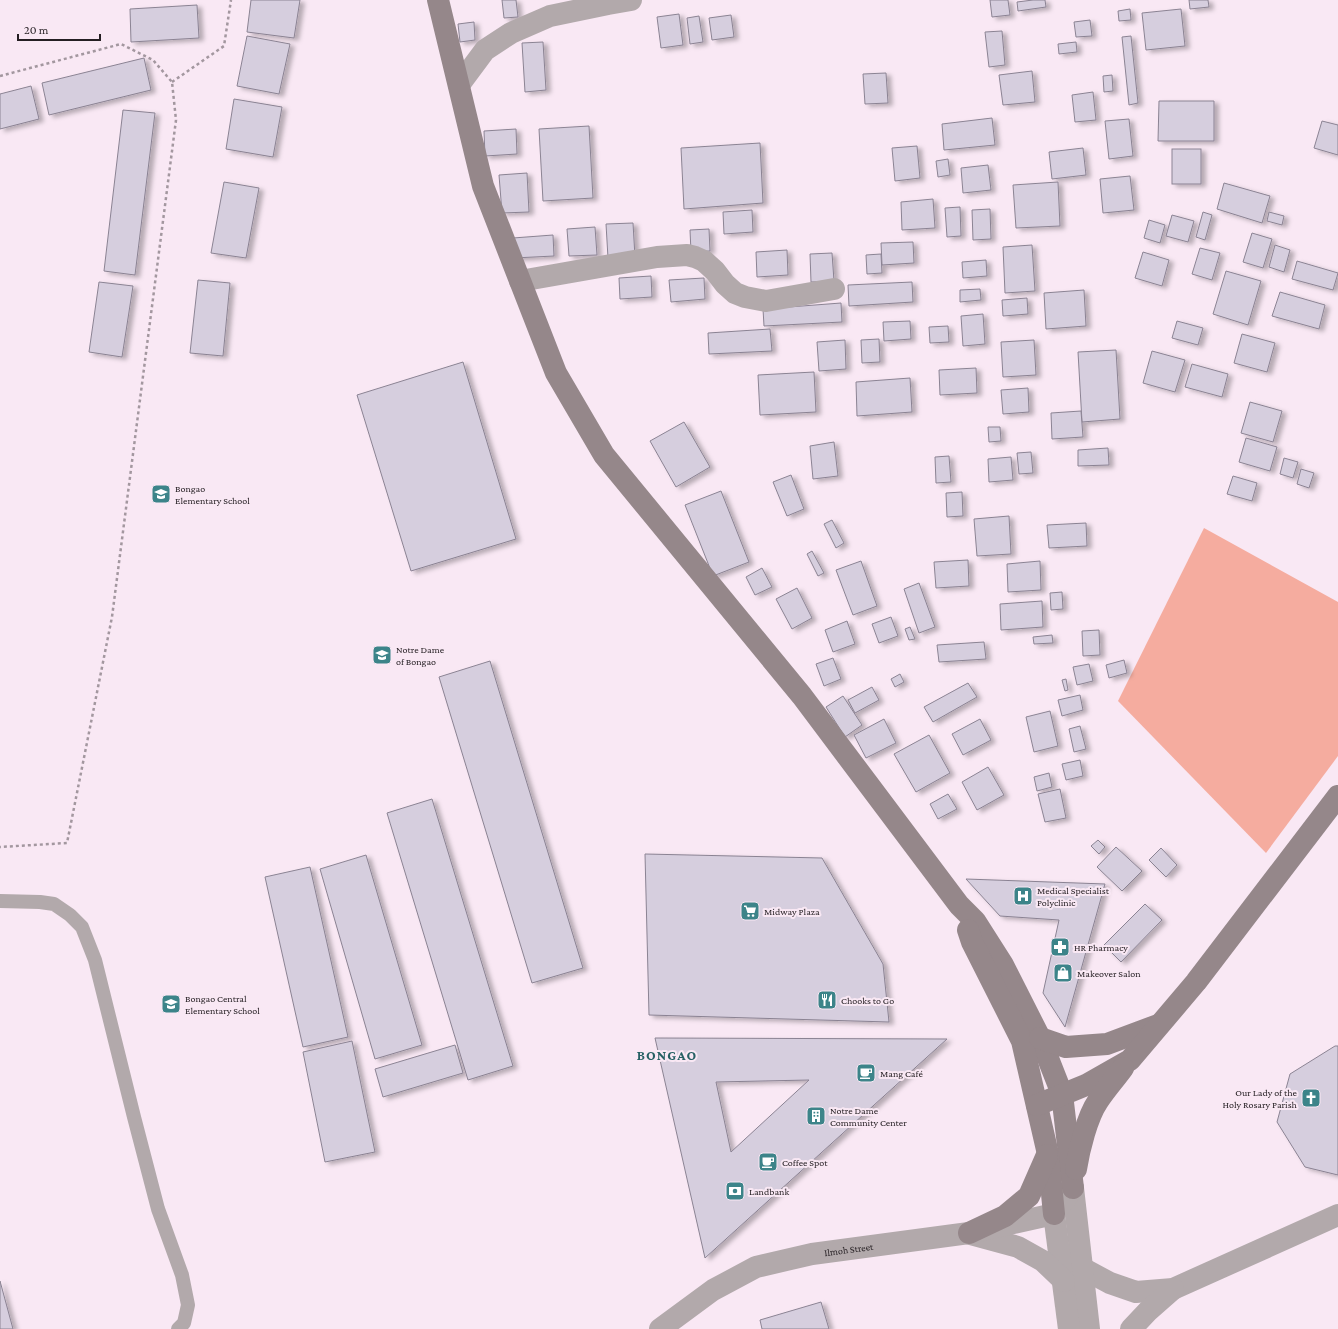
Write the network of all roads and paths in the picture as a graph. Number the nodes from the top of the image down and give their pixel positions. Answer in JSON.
{"nodes":[{"id":1,"x":231,"y":0,"type":"edge"},
{"id":2,"x":438,"y":0,"type":"edge"},
{"id":3,"x":631,"y":0,"type":"edge"},
{"id":4,"x":0,"y":76,"type":"edge"},
{"id":5,"x":172,"y":82,"type":"junction"},
{"id":6,"x":459,"y":85,"type":"junction"},
{"id":7,"x":520,"y":281,"type":"junction"},
{"id":8,"x":834,"y":289,"type":"dead end"},
{"id":9,"x":1338,"y":796,"type":"edge"},
{"id":10,"x":0,"y":847,"type":"edge"},
{"id":11,"x":0,"y":901,"type":"edge"},
{"id":12,"x":959,"y":905,"type":"junction"},
{"id":13,"x":1159,"y":1024,"type":"junction"},
{"id":14,"x":1040,"y":1038,"type":"junction"},
{"id":15,"x":1130,"y":1060,"type":"junction"},
{"id":16,"x":1062,"y":1094,"type":"junction"},
{"id":17,"x":1037,"y":1105,"type":"junction"},
{"id":18,"x":1048,"y":1154,"type":"junction"},
{"id":19,"x":1073,"y":1188,"type":"junction"},
{"id":20,"x":1054,"y":1214,"type":"junction"},
{"id":21,"x":1338,"y":1215,"type":"edge"},
{"id":22,"x":969,"y":1233,"type":"junction"},
{"id":23,"x":1082,"y":1268,"type":"junction"},
{"id":24,"x":1064,"y":1281,"type":"junction"},
{"id":25,"x":1173,"y":1289,"type":"junction"},
{"id":26,"x":178,"y":1329,"type":"edge"},
{"id":27,"x":660,"y":1329,"type":"edge"},
{"id":28,"x":1069,"y":1329,"type":"edge"},
{"id":29,"x":1089,"y":1329,"type":"edge"},
{"id":30,"x":1131,"y":1329,"type":"edge"}],
"edges":[{"from":1,"to":5,"type":"path"},
{"from":2,"to":6,"type":"main road"},
{"from":3,"to":6,"type":"street"},
{"from":4,"to":5,"type":"path"},
{"from":5,"to":10,"type":"path"},
{"from":6,"to":7,"type":"main road"},
{"from":7,"to":8,"type":"street"},
{"from":7,"to":12,"type":"main road"},
{"from":9,"to":13,"type":"main road"},
{"from":11,"to":26,"type":"lane"},
{"from":12,"to":14,"type":"main road"},
{"from":12,"to":17,"type":"main road"},
{"from":13,"to":14,"type":"main road"},
{"from":13,"to":15,"type":"main road"},
{"from":14,"to":16,"type":"main road"},
{"from":15,"to":16,"type":"main road"},
{"from":15,"to":19,"type":"main road"},
{"from":16,"to":17,"type":"main road"},
{"from":16,"to":19,"type":"main road"},
{"from":17,"to":18,"type":"main road"},
{"from":18,"to":20,"type":"main road"},
{"from":18,"to":22,"type":"main road"},
{"from":19,"to":20,"type":"street"},
{"from":19,"to":23,"type":"street"},
{"from":20,"to":22,"type":"street","name":"Ilmoh Street"},
{"from":20,"to":24,"type":"street"},
{"from":21,"to":25,"type":"street"},
{"from":22,"to":24,"type":"street"},
{"from":22,"to":27,"type":"street","name":"Ilmoh Street"},
{"from":23,"to":25,"type":"street"},
{"from":23,"to":29,"type":"street"},
{"from":24,"to":28,"type":"street"},
{"from":25,"to":30,"type":"street"}]}
